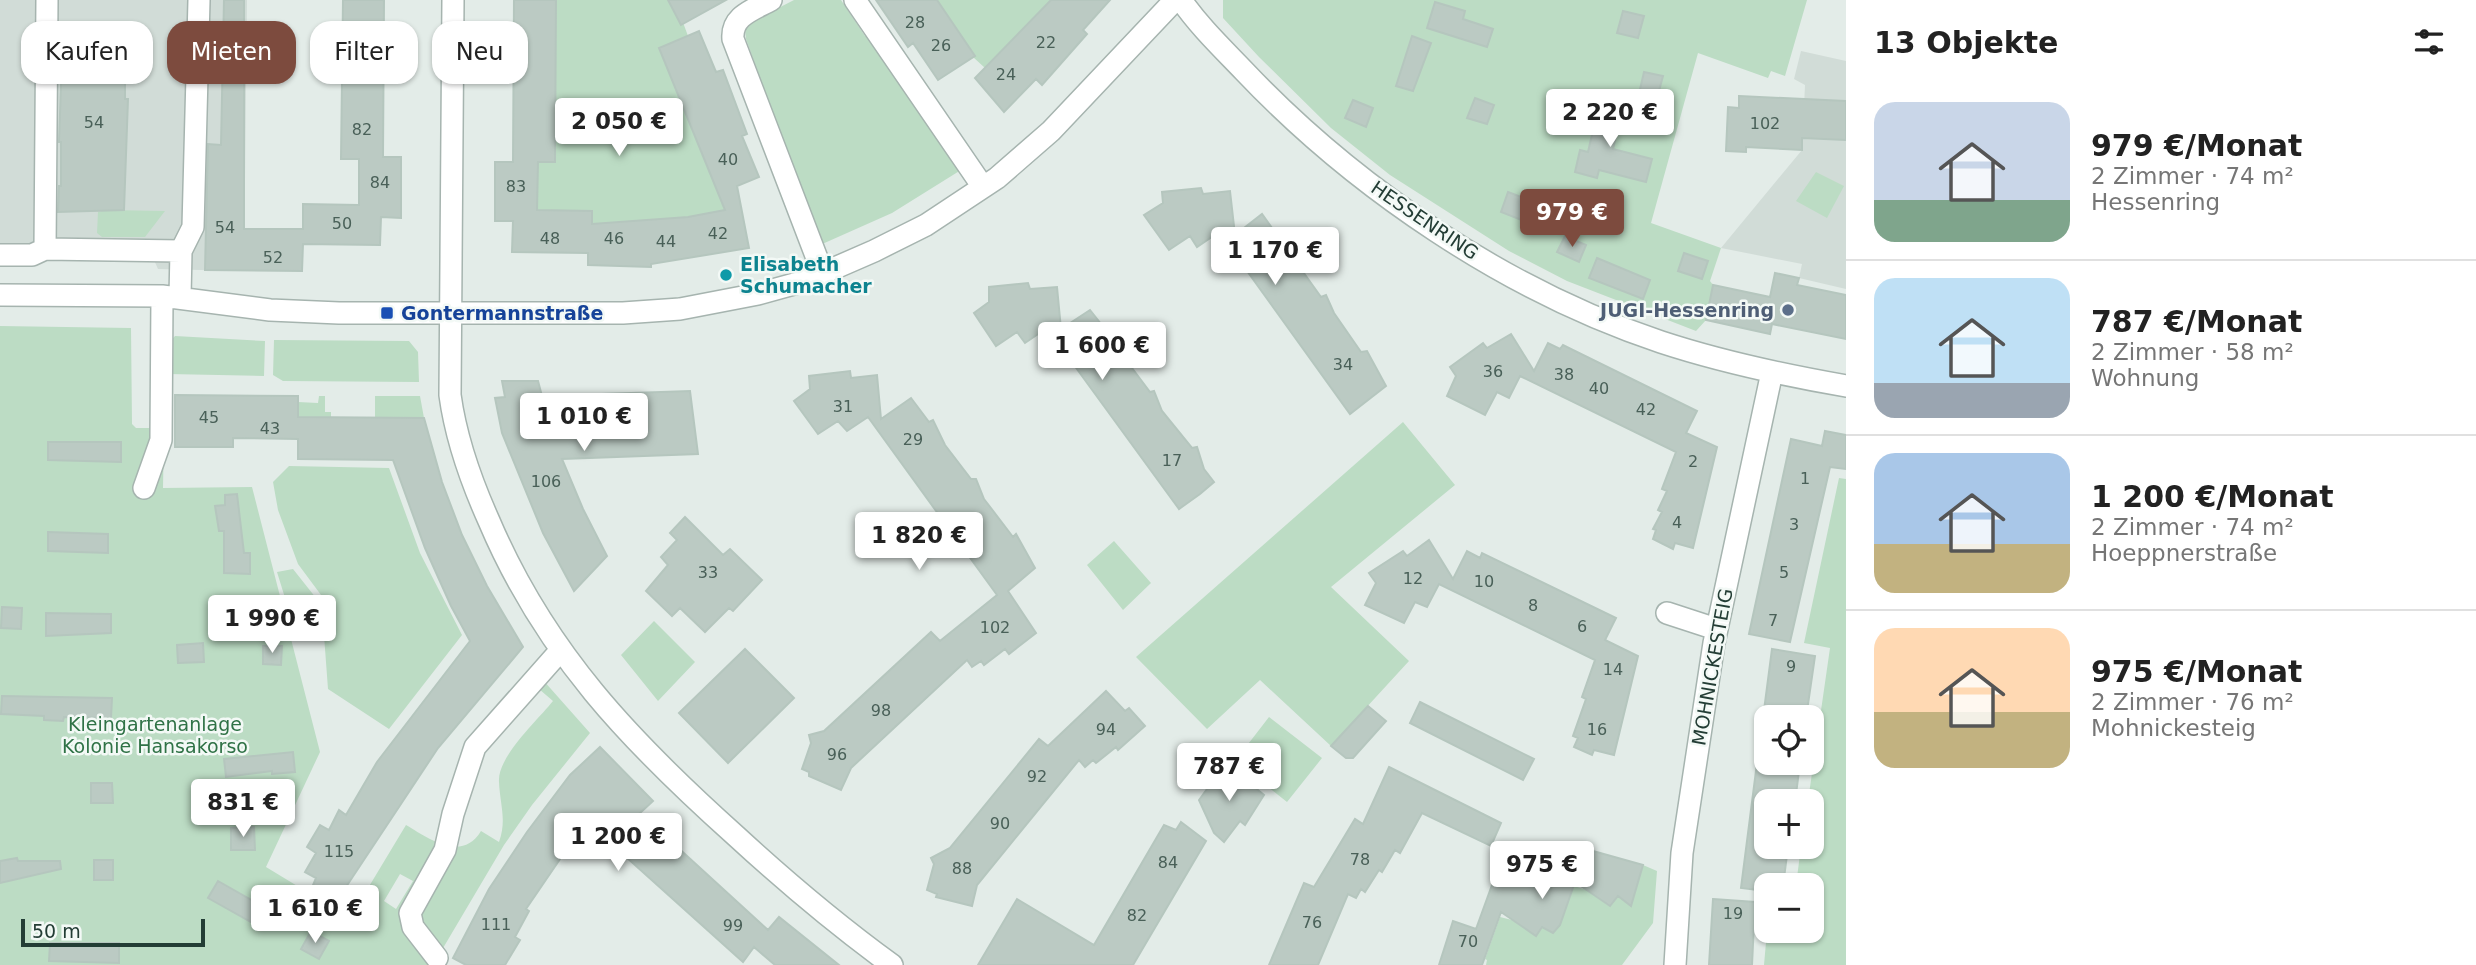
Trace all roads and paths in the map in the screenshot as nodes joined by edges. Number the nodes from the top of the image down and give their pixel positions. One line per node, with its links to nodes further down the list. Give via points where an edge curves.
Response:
1 (47, 0): 9 (street)
2 (199, 0): 10 (street, via 193,228)
3 (453, 0): 15 (street)
4 (771, 0): 12 (street, via 739,18 732,28 733,39)
5 (855, 0): 8 (street)
6 (1174, 0): 8 (street, via 1051,131)
7 (1181, 0): 16 (street, HESSENRING, via 1275,104 1340,162 1492,266 1659,341)
8 (983, 187): 12 (street, via 926,225)
9 (45, 249): 10 (street); 11 (street, via 32,255)
10 (181, 251): 14 (street)
11 (0, 255)
12 (823, 274): 15 (street, via 758,294 680,309)
13 (0, 295): 14 (street)
14 (171, 297): 15 (street, via 270,310); 18 (street, via 161,440)
15 (449, 313): 21 (street, via 450,395 469,472 505,558)
16 (1772, 372): 17 (street, HESSENRING); 20 (street, MOHNICKESTEIG)
17 (1846, 386)
18 (145, 488)
19 (1667, 613): 20 (street)
20 (1716, 629): 24 (street, MOHNICKESTEIG, via 1682,853)
21 (560, 651): 22 (street, via 475,747 445,850 410,913 413,927); 23 (street, via 618,724 664,771 800,894)
22 (437, 958)
23 (888, 964)
24 (1675, 965)

